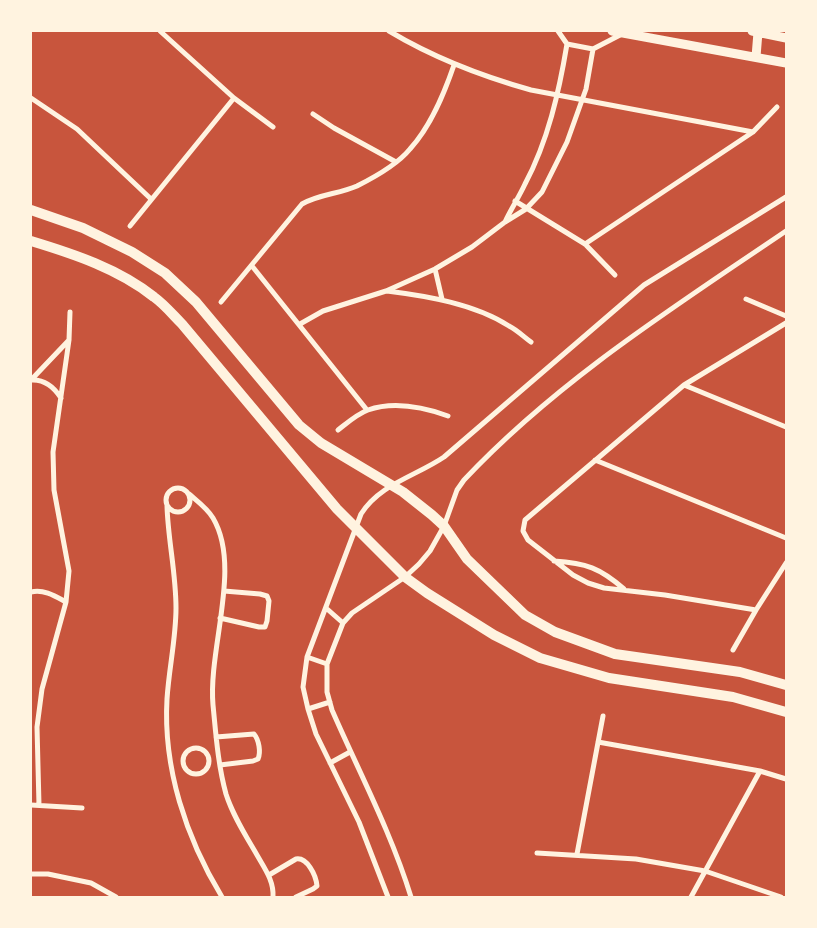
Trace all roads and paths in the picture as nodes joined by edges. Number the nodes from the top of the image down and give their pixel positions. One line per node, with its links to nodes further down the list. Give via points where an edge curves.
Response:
1 (160, 31): 15 (street)
2 (389, 31): 12 (street)
3 (558, 31): 8 (street)
4 (612, 31): 6 (street)
5 (755, 32): 7 (street); 10 (street)
6 (622, 34): 9 (street); 10 (street)
7 (786, 38)
8 (567, 44): 9 (street); 13 (street)
9 (593, 49): 16 (street)
10 (756, 57): 11 (street)
11 (786, 63)
12 (454, 65): 13 (street, via 498,81); 21 (street, via 424,130 410,150)
13 (557, 95): 16 (street); 24 (street, via 546,134 526,184)
14 (31, 98): 23 (street, via 77,129)
15 (234, 98): 19 (street); 23 (street)
16 (583, 100): 20 (street); 25 (street, via 568,142 542,192)
17 (777, 106): 20 (street)
18 (313, 114): 21 (street)
19 (273, 127)
20 (753, 132): 31 (street)
21 (396, 162): 32 (street, via 356,187 312,198 302,204)
22 (786, 197): 53 (street, via 644,285 444,457)
23 (152, 199): 28 (street)
24 (515, 201): 25 (street); 27 (street)
25 (526, 209): 27 (street); 31 (street)
26 (31, 210): 53 (main road, via 83,228 132,252 165,273 196,302 300,425)
27 (505, 222): 33 (street)
28 (130, 226)
29 (786, 231): 57 (street, via 633,335 540,408 464,480)
30 (31, 241): 56 (main road, via 73,254 155,297 337,509)
31 (585, 244): 34 (street)
32 (252, 266): 38 (street); 42 (street)
33 (435, 269): 35 (street); 36 (street)
34 (615, 275)
35 (386, 291): 36 (street); 42 (street, via 323,311)
36 (442, 299): 44 (street, via 508,325)
37 (746, 299): 40 (street)
38 (221, 302)
39 (70, 312): 43 (street)
40 (786, 316)
41 (786, 323): 46 (street)
42 (300, 324): 48 (street)
43 (70, 340): 45 (street); 47 (street)
44 (531, 342)
45 (31, 380): 47 (street, via 46,383 56,390)
46 (684, 385): 50 (street); 52 (street)
47 (61, 399): 65 (street, via 53,452 54,490 69,571)
48 (367, 410): 49 (street, via 424,407); 51 (street)
49 (448, 416)
50 (786, 427)
51 (338, 430)
52 (595, 460): 58 (street); 59 (street, via 525,520 523,530 528,540)
53 (391, 486): 56 (street, via 367,504); 57 (main road)
54 (189, 494): 55 (street, via 190,500 184,511 171,510); 55 (street, via 178,487 172,489 167,493); 64 (street, via 213,517 221,536)
55 (167, 506): 85 (street, via 176,608 167,698)
56 (356, 525): 61 (main road); 66 (street)
57 (444, 526): 61 (street, via 430,550); 73 (main road, via 468,560 497,590 525,615 554,632 615,654 740,672)
58 (786, 538)
59 (554, 561): 62 (street, via 588,583); 62 (street, via 592,567)
60 (786, 563): 67 (street)
61 (405, 577): 69 (street, via 352,613); 76 (main road, via 494,635 540,658 609,678 732,697)
62 (624, 589): 67 (street)
63 (31, 592): 65 (street, via 51,594)
64 (224, 592): 68 (street); 68 (street, via 266,596 269,600 267,621 265,627 259,627)
65 (66, 602): 90 (street, via 42,690 37,727)
66 (326, 608): 69 (street); 71 (street)
67 (756, 610): 70 (street)
68 (220, 618): 78 (street, via 214,657)
69 (343, 623): 72 (street)
70 (733, 650)
71 (307, 657): 72 (street); 75 (street, via 303,687)
72 (327, 664): 74 (street)
73 (786, 685)
74 (330, 702): 75 (street); 80 (street)
75 (308, 709): 84 (street)
76 (786, 712)
77 (603, 716): 79 (street)
78 (216, 737): 81 (street); 86 (street, via 254,734 260,754 253,761)
79 (598, 742): 87 (street); 93 (street)
80 (350, 752): 84 (street); 102 (street, via 401,866)
81 (218, 758): 82 (street); 86 (street)
82 (208, 759): 83 (street, via 206,769 197,773 188,771); 83 (street, via 203,751 194,748 185,754)
83 (183, 763): 85 (street)
84 (330, 763): 101 (street, via 359,822)
85 (170, 765): 98 (street, via 182,812)
86 (220, 765): 96 (street, via 236,818)
87 (760, 771): 88 (street); 94 (street)
88 (786, 779)
89 (31, 805): 90 (street)
90 (39, 806): 91 (street)
91 (82, 808)
92 (538, 853): 93 (street)
93 (577, 854): 94 (street, via 636,859)
94 (705, 871): 103 (street); 104 (street)
95 (31, 874): 97 (street, via 48,874 91,883)
96 (269, 875): 99 (street, via 274,887); 100 (street, via 296,859 305,860 316,886)
97 (116, 897)
98 (222, 897)
99 (273, 897)
100 (296, 897)
101 (388, 897)
102 (411, 897)
103 (691, 897)
104 (781, 897)

